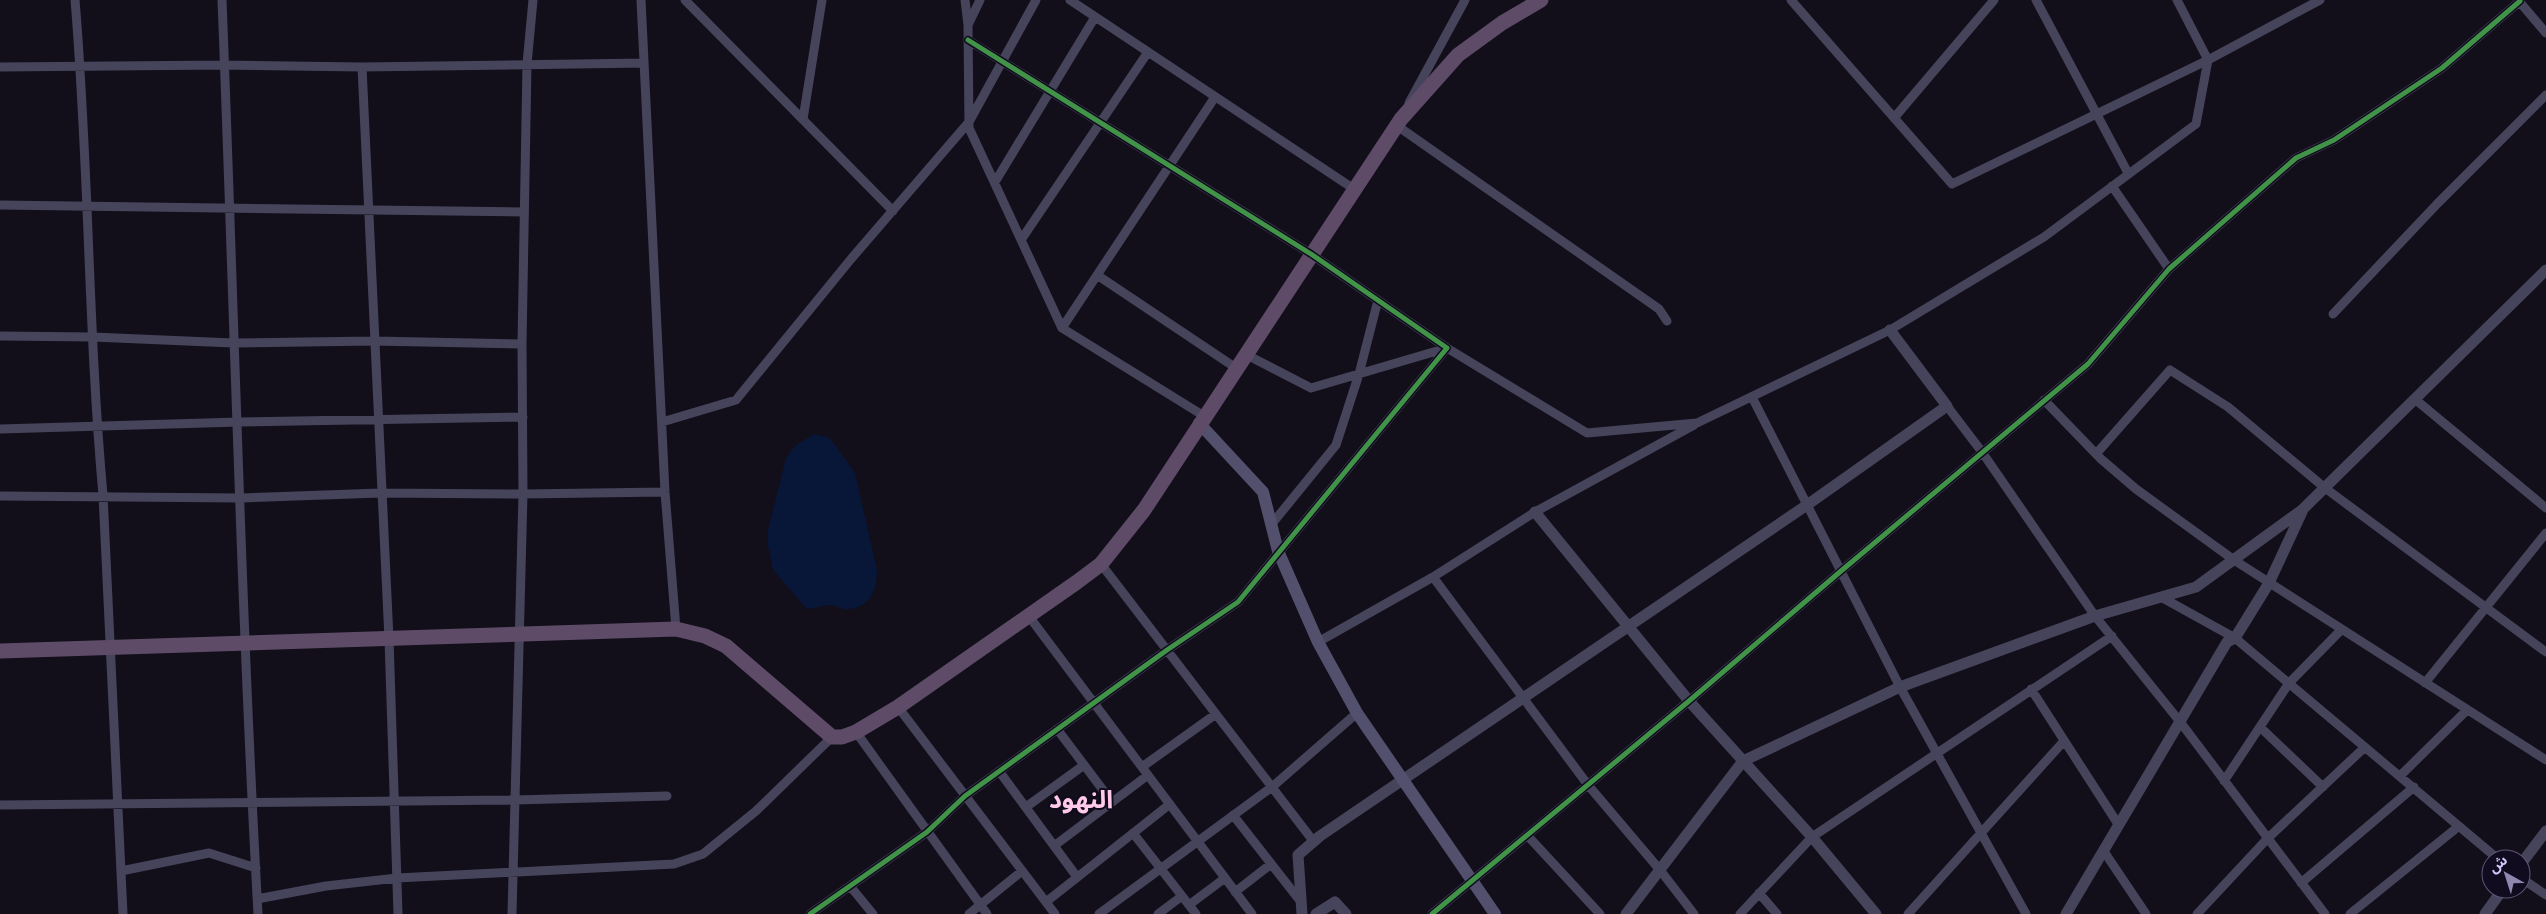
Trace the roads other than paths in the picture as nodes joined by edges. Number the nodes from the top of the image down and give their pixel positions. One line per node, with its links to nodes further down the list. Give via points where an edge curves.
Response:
1 (75, 0): 31 (street)
2 (222, 0): 28 (street)
3 (533, 0): 27 (street)
4 (641, 0): 26 (street)
5 (685, 0): 37 (street)
6 (822, 0): 37 (street)
7 (966, 0): 20 (street)
8 (980, 0): 20 (street)
9 (1036, 0): 25 (street)
10 (1070, 0): 19 (street)
11 (1465, 0): 39 (street)
12 (1541, 0): 39 (highway, via 1458,55)
13 (1791, 0): 36 (street)
14 (1994, 0): 36 (street)
15 (2036, 0): 35 (street)
16 (2177, 0): 24 (street)
17 (2320, 0): 24 (street)
18 (2519, 1): 21 (street); 54 (street, via 2442,68 2348,131 2296,158)
19 (1095, 17): 23 (street); 32 (street)
20 (968, 26): 22 (street)
21 (2546, 33)
22 (968, 40): 25 (street); 38 (street)
23 (1148, 52): 34 (street); 40 (street)
24 (2208, 60): 35 (street); 42 (street, via 2196,124)
25 (1002, 62): 32 (street); 38 (street)
26 (644, 63): 27 (street); 79 (street)
27 (527, 64): 30 (street); 51 (street)
28 (224, 65): 30 (street); 31 (street); 49 (street)
29 (0, 67): 31 (street)
30 (362, 67): 48 (street)
31 (81, 68): 47 (street)
32 (1050, 91): 40 (street); 43 (street)
33 (2546, 95): 58 (street)
34 (1215, 97): 41 (street); 45 (street)
35 (2096, 112): 36 (street, via 1952,184); 42 (street)
36 (1894, 118)
37 (803, 120): 50 (street)
38 (969, 122): 43 (street); 50 (street)
39 (1398, 122): 45 (highway); 59 (street, via 1659,309)
40 (1100, 123): 41 (street); 52 (street)
41 (1169, 166): 53 (street); 56 (street)
42 (2128, 173): 44 (street)
43 (995, 182): 52 (street)
44 (2112, 186): 54 (street); 61 (street, via 2044,237)
45 (1354, 189): 53 (highway)
46 (0, 205): 47 (street)
47 (87, 206): 49 (street); 63 (street)
48 (367, 208): 49 (street); 51 (street); 64 (street)
49 (228, 209): 65 (street)
50 (893, 211): 79 (street, via 736,400)
51 (524, 212): 66 (street)
52 (1021, 240): 60 (street)
53 (1311, 254): 57 (street); 68 (highway)
54 (2169, 269): 72 (street, via 2088,364)
55 (2546, 270): 73 (street)
56 (1097, 275): 60 (street); 69 (street)
57 (1378, 300): 67 (street); 70 (street)
58 (2333, 314)
59 (1667, 321)
60 (1062, 328): 77 (street)
61 (1890, 330): 71 (street); 74 (street)
62 (0, 336): 63 (street)
63 (93, 337): 65 (street); 81 (street)
64 (374, 340): 65 (street); 66 (street); 76 (street)
65 (233, 343): 78 (street)
66 (522, 344): 75 (street)
67 (1447, 348): 70 (street); 80 (street, via 1587,433); 98 (street)
68 (1245, 354): 69 (highway); 70 (street, via 1311,388)
69 (1236, 368): 77 (highway)
70 (1359, 374): 96 (street, via 1336,445)
71 (1752, 397): 80 (street); 92 (street)
72 (2044, 400): 83 (street); 84 (street)
73 (2416, 400): 85 (street); 93 (street)
74 (1947, 406): 83 (street); 92 (street)
75 (522, 417): 76 (street); 88 (street)
76 (377, 419): 78 (street); 87 (street)
77 (1201, 420): 96 (main road, via 1263,492); 100 (highway, via 1144,510)
78 (239, 422): 81 (street); 91 (street)
79 (662, 422): 86 (street)
80 (1697, 423): 95 (street)
81 (97, 427): 82 (street); 89 (street)
82 (0, 430)
83 (1982, 452): 101 (street); 107 (street)
84 (2096, 454): 85 (street, via 2170,370 2228,407); 99 (street, via 2136,489)
85 (2325, 488): 94 (street); 105 (street)
86 (665, 492): 88 (street); 109 (street)
87 (380, 494): 88 (street); 91 (street); 113 (street)
88 (523, 494): 111 (street)
89 (103, 495): 90 (street); 91 (street); 117 (street)
90 (0, 496)
91 (241, 498): 115 (street)
92 (1807, 505): 101 (street); 108 (street)
93 (2546, 508)
94 (2302, 510): 99 (street); 103 (street)
95 (1535, 512): 102 (street); 108 (street)
96 (1271, 525): 98 (main road)
97 (2546, 533): 105 (street)
98 (1278, 551): 116 (main road); 118 (street, via 1238,602)
99 (2234, 560): 103 (street); 104 (street, via 2196,588)
100 (1102, 564): 106 (highway); 118 (street)
101 (1841, 571): 123 (street); 126 (street)
102 (1433, 577): 116 (street); 125 (street)
103 (2269, 583): 110 (street); 114 (street)
104 (2162, 597): 107 (street); 114 (street)
105 (2486, 607): 120 (street); 122 (street)
106 (1028, 616): 127 (street); 128 (highway)
107 (2095, 616): 112 (street); 123 (street)
108 (1628, 627): 125 (street); 126 (street)
109 (676, 629): 111 (highway); 136 (highway, via 705,636 726,646)
110 (2341, 630): 121 (street); 122 (street)
111 (518, 635): 113 (highway); 154 (street)
112 (2112, 636): 124 (street); 132 (street)
113 (388, 638): 115 (highway); 155 (street)
114 (2235, 638): 121 (street); 132 (street, via 2227,642)
115 (245, 642): 117 (highway); 157 (street)
116 (1318, 642): 130 (main road)
117 (110, 646): 119 (highway); 160 (street)
118 (1166, 650): 127 (street); 131 (street)
119 (0, 651)
120 (2546, 652)
121 (2289, 683): 133 (street); 138 (street)
122 (2425, 683): 129 (street)
123 (1900, 686): 139 (street); 141 (street)
124 (2031, 689): 137 (street); 139 (street)
125 (1523, 699): 146 (street); 148 (street)
126 (1689, 701): 141 (street); 148 (street)
127 (1094, 703): 134 (street); 144 (street)
128 (898, 707): 135 (highway); 153 (street)
129 (2467, 710): 140 (street); 145 (street)
130 (1357, 713): 146 (main road); 149 (street)
131 (1216, 714): 144 (street); 149 (street)
132 (2181, 723): 147 (street); 163 (street)
133 (2260, 727): 147 (street); 150 (street)
134 (1057, 730): 142 (street); 143 (street)
135 (856, 732): 136 (highway); 166 (street)
136 (832, 737): 184 (street, via 756,811 703,854 674,864)
137 (2064, 741): 163 (street); 168 (street)
138 (2366, 747): 145 (street); 150 (street)
139 (1937, 752): 168 (street); 170 (street)
140 (2546, 760)
141 (1743, 761): 170 (street); 181 (street)
142 (1084, 765): 156 (street); 161 (street)
143 (999, 771): 153 (street); 161 (street)
144 (1145, 771): 156 (street); 158 (street)
145 (2400, 776): 151 (street)
146 (1405, 781): 173 (street); 188 (main road)
147 (2224, 781): 171 (street)
148 (1588, 785): 169 (street); 181 (street)
149 (1272, 787): 162 (street); 173 (street)
150 (2323, 787): 171 (street)
151 (2414, 787): 164 (street); 189 (street)
152 (667, 796): 154 (street)
153 (965, 796): 166 (street); 183 (street)
154 (514, 800): 155 (street); 184 (street)
155 (393, 801): 157 (street); 186 (street)
156 (1112, 802): 174 (street)
157 (252, 803): 160 (street); 179 (street)
158 (1170, 804): 167 (street); 172 (street)
159 (0, 805): 160 (street)
160 (118, 806): 182 (street)
161 (1026, 807): 174 (street)
162 (1233, 815): 172 (street); 178 (street)
163 (2118, 824): 176 (street)
164 (2460, 826): 175 (street); 232 (street)
165 (2546, 831): 177 (street)
166 (927, 832): 191 (street); 200 (street)
167 (1133, 833): 180 (street); 185 (street)
168 (1982, 833): 226 (street); 227 (street)
169 (1527, 835): 188 (street); 220 (street)
170 (1812, 837): 193 (street); 225 (street)
171 (2268, 839): 189 (street); 230 (street)
172 (1197, 841): 180 (street); 187 (street)
173 (1314, 842): 199 (street, via 1298,855)
174 (1054, 846): 185 (street)
175 (2486, 849)
176 (2104, 850): 228 (street); 229 (street)
177 (2531, 851)
178 (1271, 864): 192 (street); 199 (street)
179 (256, 868): 182 (street, via 209,853); 196 (street)
180 (1160, 868): 195 (street); 202 (street)
181 (1660, 870): 221 (street); 222 (street)
182 (121, 871): 203 (street)
183 (1022, 871): 198 (street); 200 (street)
184 (513, 872): 186 (street); 206 (street)
185 (1077, 877): 198 (street)
186 (397, 878): 196 (street, via 326,886); 205 (street)
187 (1225, 878): 192 (street); 201 (street)
188 (1472, 880): 218 (street); 219 (main road)
189 (2301, 883): 231 (street)
190 (2531, 885): 194 (street)
191 (850, 886): 207 (street); 208 (street)
192 (1235, 892): 214 (street)
193 (1759, 893): 223 (street); 224 (street)
194 (2546, 895)
195 (1182, 896): 201 (street); 212 (street)
196 (257, 899): 204 (street)
197 (2496, 899): 233 (street)
198 (1046, 902): 211 (street)
199 (1301, 902): 215 (street)
200 (981, 905): 209 (street); 210 (street)
201 (1190, 905): 213 (street)
202 (1102, 913)
203 (123, 914)
204 (258, 914)
205 (398, 914)
206 (512, 914)
207 (810, 914)
208 (873, 914)
209 (969, 914)
210 (988, 914)
211 (1056, 914)
212 (1158, 914)
213 (1196, 914)
214 (1252, 914)
215 (1302, 914)
216 (1316, 914): 217 (street, via 1335,902)
217 (1346, 914)
218 (1432, 914)
219 (1495, 914)
220 (1600, 914)
221 (1626, 914)
222 (1694, 914)
223 (1740, 914)
224 (1776, 914)
225 (1876, 914)
226 (1908, 914)
227 (2026, 914)
228 (2066, 914)
229 (2146, 914)
230 (2197, 914)
231 (2324, 914)
232 (2350, 914)
233 (2485, 914)

